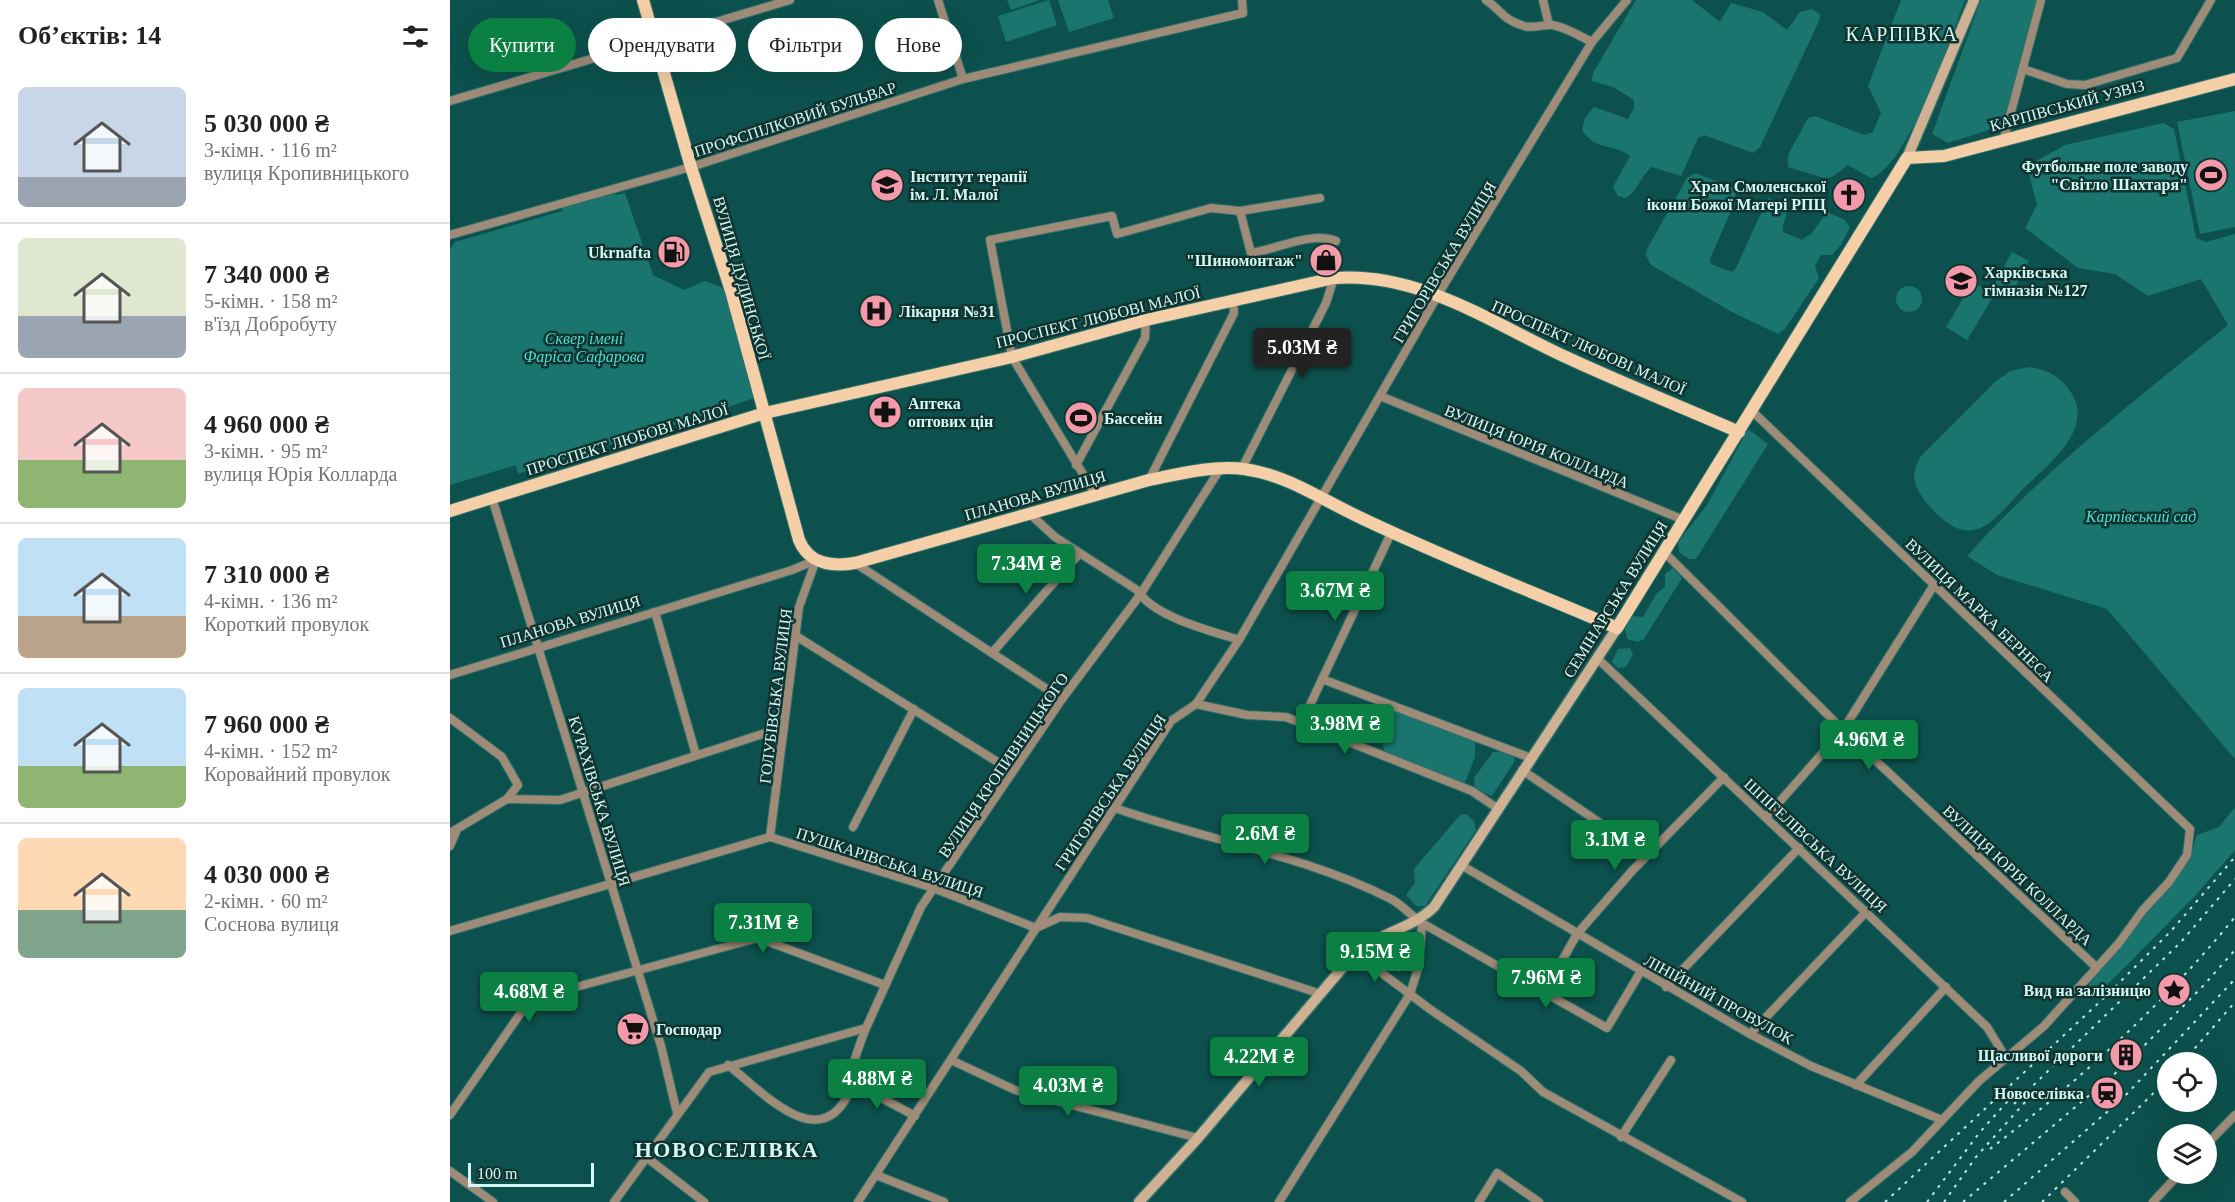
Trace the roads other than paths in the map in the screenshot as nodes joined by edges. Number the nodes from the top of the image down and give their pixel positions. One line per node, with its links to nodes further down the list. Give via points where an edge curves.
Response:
1 (643, 0): 11 (main road, ВУЛИЦЯ ДУДИНСЬКОЇ)
2 (790, 0): 12 (street)
3 (938, 0): 18 (street)
4 (1242, 0): 18 (street, ПРОФСПІЛКОВИЙ БУЛЬВАР, via 1243,13)
5 (1486, 0): 13 (street, via 1498,14 1525,27)
6 (1543, 0): 13 (street)
7 (1627, 0): 14 (street, ГРИГОРІВСЬКА ВУЛИЦЯ)
8 (1974, 0): 22 (street, СЕМІНАРСЬКА ВУЛИЦЯ)
9 (2041, 0): 16 (street)
10 (2211, 0): 16 (street, via 2177,58 2085,85 2067,84)
11 (648, 18)
12 (729, 18)
13 (1549, 25): 14 (street)
14 (1592, 42): 29 (street, ГРИГОРІВСЬКА ВУЛИЦЯ)
15 (588, 60): 20 (street)
16 (2023, 69): 21 (street)
17 (663, 72): 23 (main road, ВУЛИЦЯ ДУДИНСЬКОЇ)
18 (963, 79): 23 (street, ПРОФСПІЛКОВИЙ БУЛЬВАР)
19 (2235, 79): 21 (main road, КАРПІВСЬКИЙ УЗВІЗ)
20 (450, 101)
21 (2004, 138): 22 (main road, КАРПІВСЬКИЙ УЗВІЗ, via 1944,156)
22 (1907, 158): 34 (main road, СЕМІНАРСЬКА ВУЛИЦЯ)
23 (691, 167): 26 (street, ПРОФСПІЛКОВИЙ БУЛЬВАР); 35 (main road, ВУЛИЦЯ ДУДИНСЬКОЇ)
24 (1320, 198): 25 (street)
25 (1240, 211): 27 (street, via 1251,253 1313,238); 32 (street, via 1211,208 1117,234 1112,216 990,240)
26 (450, 235)
27 (1336, 241)
28 (1334, 278): 29 (main road, ПРОСПЕКТ ЛЮБОВІ МАЛОЇ, via 1378,277); 30 (main road, ПРОСПЕКТ ЛЮБОВІ МАЛОЇ); 38 (street, via 1326,303)
29 (1438, 295): 33 (street, ГРИГОРІВСЬКА ВУЛИЦЯ); 36 (main road, ПРОСПЕКТ ЛЮБОВІ МАЛОЇ, via 1568,358)
30 (1233, 300): 31 (main road, ПРОСПЕКТ ЛЮБОВІ МАЛОЇ); 40 (street, via 1234,313)
31 (1146, 320): 32 (main road, ПРОСПЕКТ ЛЮБОВІ МАЛОЇ); 37 (street, via 1145,338)
32 (1012, 357): 35 (main road, ПРОСПЕКТ ЛЮБОВІ МАЛОЇ); 37 (street)
33 (1380, 396): 43 (street, ГРИГОРІВСЬКА ВУЛИЦЯ); 46 (street, ВУЛИЦЯ ЮРІЯ КОЛЛАРДА)
34 (1752, 411): 36 (main road, СЕМІНАРСЬКА ВУЛИЦЯ); 52 (street, ВУЛИЦЯ МАРКА БЕРНЕСА)
35 (765, 413): 42 (main road, ПРОСПЕКТ ЛЮБОВІ МАЛОЇ); 50 (main road, ВУЛИЦЯ ДУДИНСЬКОЇ, via 799,540 804,551)
36 (1739, 432): 46 (main road, СЕМІНАРСЬКА ВУЛИЦЯ)
37 (1076, 465): 41 (street)
38 (1242, 468): 39 (main road, ПЛАНОВА ВУЛИЦЯ); 43 (main road, ПЛАНОВА ВУЛИЦЯ, via 1298,483)
39 (1220, 469): 40 (main road, ПЛАНОВА ВУЛИЦЯ); 53 (street, ВУЛИЦЯ КРОПИВНИЦЬКОГО)
40 (1149, 480): 41 (main road, ПЛАНОВА ВУЛИЦЯ)
41 (1095, 495): 45 (main road, ПЛАНОВА ВУЛИЦЯ)
42 (492, 498): 44 (main road, ПРОСПЕКТ ЛЮБОВІ МАЛОЇ); 58 (street, КУРАХІВСЬКА ВУЛИЦЯ)
43 (1322, 498): 47 (main road, ПЛАНОВА ВУЛИЦЯ); 57 (street, ГРИГОРІВСЬКА ВУЛИЦЯ)
44 (450, 511)
45 (1030, 514): 49 (street); 51 (main road, ПЛАНОВА ВУЛИЦЯ)
46 (1684, 520): 48 (main road, СЕМІНАРСЬКА ВУЛИЦЯ)
47 (1392, 531): 55 (main road, ПЛАНОВА ВУЛИЦЯ); 62 (street)
48 (1664, 552): 55 (main road, СЕМІНАРСЬКА ВУЛИЦЯ); 69 (street, ВУЛИЦЯ ЮРІЯ КОЛЛАРДА)
49 (1079, 554): 53 (street); 59 (street)
50 (816, 560): 51 (main road, ПЛАНОВА ВУЛИЦЯ, via 830,565); 54 (street, ПЛАНОВА ВУЛИЦЯ); 56 (street, ГОЛУБІВСЬКА ВУЛИЦЯ, via 799,607)
51 (855, 563): 59 (street)
52 (1934, 585): 69 (street); 95 (street, ВУЛИЦЯ МАРКА БЕРНЕСА, via 2190,829 2187,855 2169,882)
53 (1140, 595): 57 (street, via 1144,602 1184,621); 63 (street, ВУЛИЦЯ КРОПИВНИЦЬКОГО)
54 (655, 612): 58 (street, ПЛАНОВА ВУЛИЦЯ); 70 (street)
55 (1617, 628): 60 (street, СЕМІНАРСЬКА ВУЛИЦЯ)
56 (796, 636): 65 (street); 68 (street, ГОЛУБІВСЬКА ВУЛИЦЯ)
57 (1239, 640): 64 (street, ГРИГОРІВСЬКА ВУЛИЦЯ)
58 (538, 648): 61 (street, ПЛАНОВА ВУЛИЦЯ); 75 (street, КУРАХІВСЬКА ВУЛИЦЯ)
59 (992, 653): 63 (street)
60 (1598, 659): 71 (street, СЕМІНАРСЬКА ВУЛИЦЯ); 74 (street, ШПІГЕЛІВСЬКА ВУЛИЦЯ)
61 (450, 675)
62 (1322, 679): 67 (street); 71 (street)
63 (1062, 699): 73 (street, ВУЛИЦЯ КРОПИВНИЦЬКОГО)
64 (1196, 704): 67 (street, via 1247,715 1286,717); 77 (street, ГРИГОРІВСЬКА ВУЛИЦЯ, via 1171,721)
65 (914, 710): 73 (street); 80 (street)
66 (450, 718): 76 (street, via 502,757 518,784)
67 (1301, 724): 78 (street, via 1472,791)
68 (784, 727): 70 (street); 82 (street, ГОЛУБІВСЬКА ВУЛИЦЯ)
69 (1843, 730): 79 (street); 95 (street, ВУЛИЦЯ ЮРІЯ КОЛЛАРДА)
70 (696, 755): 75 (street)
71 (1531, 758): 72 (street, СЕМІНАРСЬКА ВУЛИЦЯ)
72 (1522, 770): 78 (street, СЕМІНАРСЬКА ВУЛИЦЯ); 85 (street)
73 (1012, 771): 88 (street, ВУЛИЦЯ КРОПИВНИЦЬКОГО)
74 (1724, 777): 79 (street, ШПІГЕЛІВСЬКА ВУЛИЦЯ); 85 (street)
75 (582, 792): 76 (street, via 560,800); 87 (street, КУРАХІВСЬКА ВУЛИЦЯ)
76 (507, 799): 81 (street)
77 (1115, 808): 90 (street, via 1163,825 1306,863 1392,899); 91 (street, ГРИГОРІВСЬКА ВУЛИЦЯ)
78 (1497, 808): 86 (street, СЕМІНАРСЬКА ВУЛИЦЯ)
79 (1766, 817): 84 (street, ШПІГЕЛІВСЬКА ВУЛИЦЯ)
80 (853, 827)
81 (453, 832): 83 (street)
82 (771, 837): 87 (street, ПУШКАРІВСЬКА ВУЛИЦЯ); 88 (street, ПУШКАРІВСЬКА ВУЛИЦЯ)
83 (450, 846)
84 (1799, 848): 89 (street, ШПІГЕЛІВСЬКА ВУЛИЦЯ); 99 (street)
85 (1647, 855): 93 (street)
86 (1461, 865): 90 (street, СЕМІНАРСЬКА ВУЛИЦЯ, via 1434,907); 93 (street, ЛІНІЙНИЙ ПРОВУЛОК)
87 (612, 886): 92 (street, ПУШКАРІВСЬКА ВУЛИЦЯ); 96 (street, КУРАХІВСЬКА ВУЛИЦЯ)
88 (933, 888): 91 (street, ПУШКАРІВСЬКА ВУЛИЦЯ); 98 (street, ВУЛИЦЯ КРОПИВНИЦЬКОГО)
89 (1867, 911): 100 (street, ШПІГЕЛІВСЬКА ВУЛИЦЯ); 105 (street)
90 (1420, 921): 94 (street, via 1369,942); 102 (street); 103 (street, via 1419,965)
91 (1036, 928): 101 (street, via 1060,917 1087,918); 107 (street, ГРИГОРІВСЬКА ВУЛИЦЯ)
92 (450, 931)
93 (1577, 934): 97 (street, ЛІНІЙНИЙ ПРОВУЛОК); 102 (street)
94 (1355, 953): 101 (street); 103 (street)
95 (2096, 967): 106 (street, via 2044,1026)
96 (638, 971): 98 (street, via 758,939); 112 (street, КУРАХІВСЬКА ВУЛИЦЯ, via 672,1082); 113 (street, via 549,994 531,1003)
97 (1641, 971): 99 (street, ЛІНІЙНИЙ ПРОВУЛОК); 102 (street, via 1607,1028)
98 (885, 985): 104 (street, ВУЛИЦЯ КРОПИВНИЦЬКОГО)
99 (1666, 987): 105 (street, ЛІНІЙНИЙ ПРОВУЛОК)
100 (1946, 987): 106 (street, ШПІГЕЛІВСЬКА ВУЛИЦЯ, via 1987,1027); 111 (street)
101 (1318, 993): 119 (street)
102 (1544, 993)
103 (1410, 994): 118 (street, via 1521,1071 1543,1092); 131 (street)
104 (866, 1028): 109 (street); 110 (street, ВУЛИЦЯ КРОПИВНИЦЬКОГО, via 854,1060)
105 (1750, 1034): 111 (street, ЛІНІЙНИЙ ПРОВУЛОК)
106 (2006, 1058): 116 (street)
107 (951, 1060): 115 (street, ГРИГОРІВСЬКА ВУЛИЦЯ); 119 (street, via 1015,1090)
108 (1671, 1060): 118 (street)
109 (728, 1065): 110 (street, ВУЛИЦЯ КРОПИВНИЦЬКОГО, via 795,1116 809,1121 823,1121 833,1115 848,1095); 112 (street, via 709,1072)
110 (852, 1082): 115 (street)
111 (1856, 1084): 116 (street, ЛІНІЙНИЙ ПРОВУЛОК)
112 (677, 1113): 120 (street)
113 (450, 1115)
114 (2235, 1115): 117 (street)
115 (915, 1116): 122 (street, ГРИГОРІВСЬКА ВУЛИЦЯ)
116 (1942, 1120): 135 (street, via 1912,1152)
117 (2217, 1133)
118 (1621, 1137): 134 (street)
119 (1198, 1138): 130 (street)
120 (646, 1157): 126 (street); 127 (street)
121 (450, 1171): 125 (street)
122 (876, 1175): 128 (street, ГРИГОРІВСЬКА ВУЛИЦЯ); 129 (street)
123 (2170, 1184): 137 (street)
124 (2065, 1192): 136 (street)
125 (493, 1202)
126 (614, 1202)
127 (704, 1202)
128 (858, 1202)
129 (944, 1202)
130 (1139, 1202)
131 (1279, 1202)
132 (1479, 1202): 133 (street, via 1497,1173)
133 (1539, 1202)
134 (1742, 1202)
135 (1850, 1202)
136 (2075, 1202)
137 (2153, 1202)

